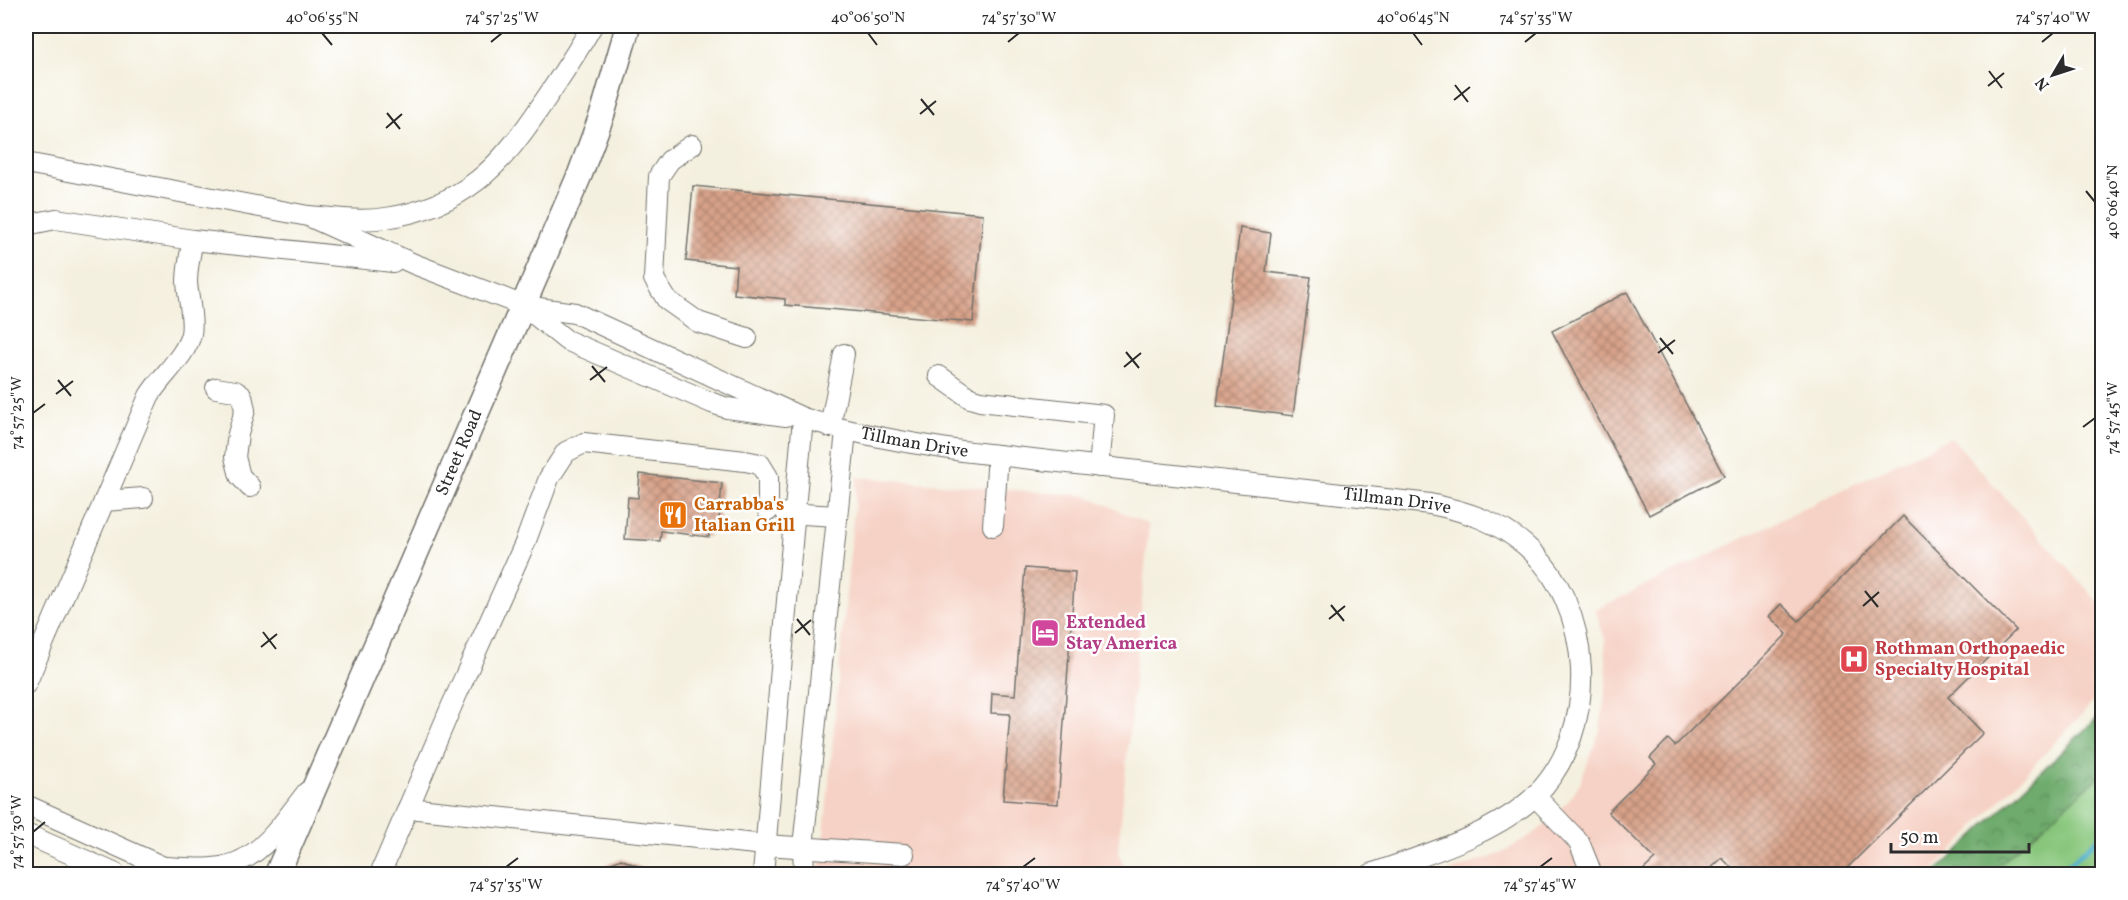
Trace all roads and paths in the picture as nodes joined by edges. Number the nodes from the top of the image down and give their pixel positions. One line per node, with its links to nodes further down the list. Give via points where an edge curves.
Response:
1 (592, 26): 5 (street, via 508,152 469,186 431,207 383,219)
2 (628, 26): 9 (main road, Street Road, via 580,174)
3 (692, 145): 10 (street, via 670,160 659,176 654,279 667,300 698,322)
4 (26, 163): 5 (street)
5 (308, 216): 8 (street)
6 (26, 225): 7 (street, via 56,219)
7 (193, 240): 8 (street); 20 (street, via 187,283 191,333 186,348 149,396)
8 (414, 264): 9 (street)
9 (524, 306): 14 (street, Tillman Drive, via 575,313); 14 (street, Tillman Drive, via 566,340 712,403); 25 (main road, Street Road)
10 (747, 338)
11 (844, 354): 15 (street)
12 (939, 376): 17 (street, via 980,402 1104,415)
13 (216, 388): 18 (street, via 242,396 245,410 235,457 240,476)
14 (803, 418): 15 (street, Tillman Drive); 21 (street)
15 (838, 429): 16 (street, Tillman Drive); 22 (street)
16 (998, 455): 17 (street, Tillman Drive); 23 (street)
17 (1099, 467): 26 (street, Tillman Drive, via 1430,504 1490,521 1515,537 1545,568 1565,600 1573,618 1581,662 1579,706 1572,732 1559,763)
18 (250, 487)
19 (143, 498): 20 (street)
20 (104, 501): 24 (street)
21 (783, 513): 22 (street); 28 (street, via 760,464 584,443 566,452 549,478 525,543); 30 (street)
22 (837, 516): 31 (street)
23 (993, 526)
24 (26, 684)
25 (320, 775): 33 (street, via 273,835 239,862); 35 (main road, Street Road)
26 (1535, 796): 39 (street, Tillman Drive, via 1493,827); 40 (street, via 1579,842)
27 (26, 805): 33 (street)
28 (408, 808): 30 (street); 36 (street)
29 (26, 834): 34 (street)
30 (765, 844): 31 (street); 37 (street)
31 (803, 847): 32 (street); 38 (street)
32 (904, 854)
33 (173, 871)
34 (116, 874)
35 (277, 874)
36 (380, 874)
37 (763, 874)
38 (804, 874)
39 (1371, 874)
40 (1592, 874)

